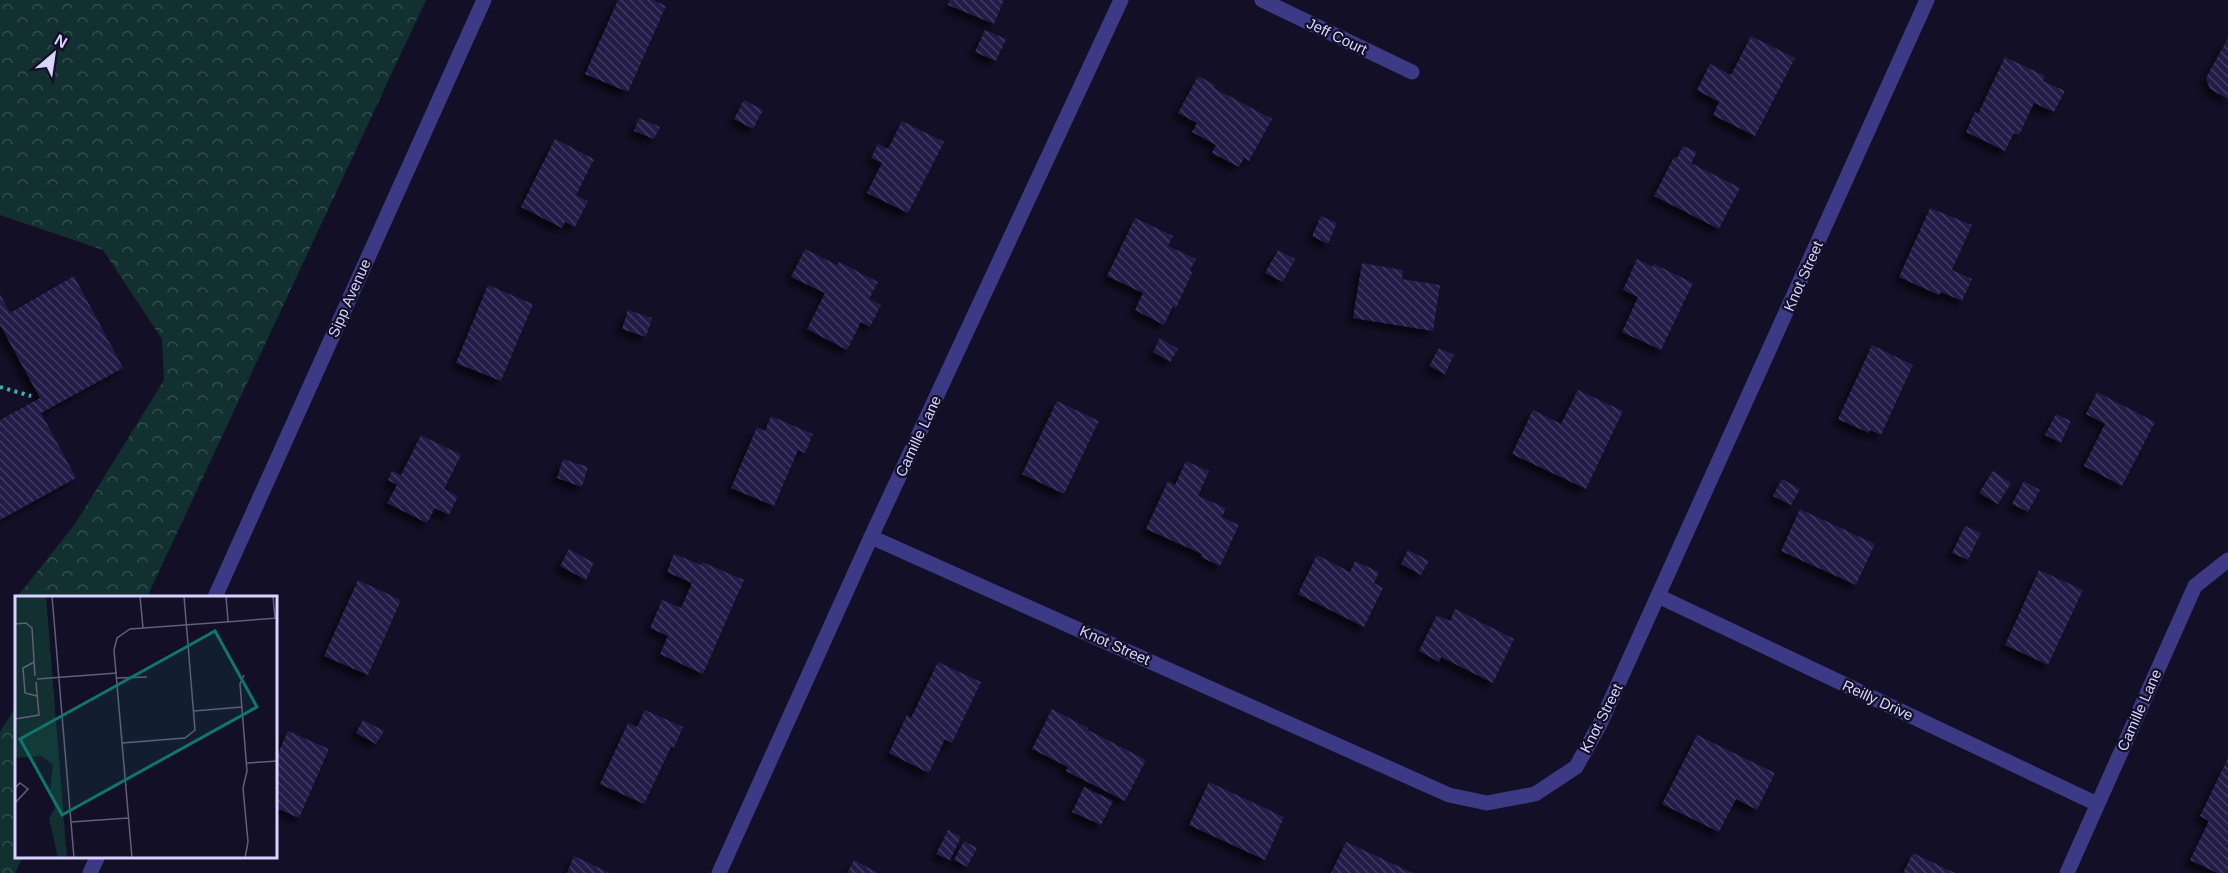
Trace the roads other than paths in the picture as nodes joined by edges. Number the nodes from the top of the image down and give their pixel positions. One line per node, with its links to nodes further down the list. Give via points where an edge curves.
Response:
1 (484, 0): 8 (street, Sipp Avenue)
2 (1121, 0): 6 (street, Camille Lane)
3 (1262, 0): 5 (street, Jeff Court)
4 (1927, 0): 9 (street, Knot Street)
5 (1412, 72)
6 (871, 537): 9 (street, Knot Street, via 1449,795 1487,803 1535,794 1576,767 1600,724); 13 (street, Camille Lane)
7 (2228, 560): 10 (street, Camille Lane, via 2195,586)
8 (215, 596)
9 (1658, 596): 10 (street, Reilly Drive)
10 (2097, 804): 14 (street, Camille Lane)
11 (97, 858): 12 (street)
12 (90, 873)
13 (719, 873)
14 (2067, 873)

